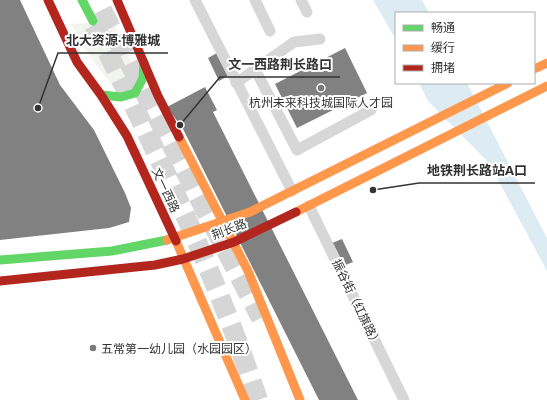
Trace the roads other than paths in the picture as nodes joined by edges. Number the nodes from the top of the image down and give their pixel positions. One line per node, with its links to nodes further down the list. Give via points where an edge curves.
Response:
1 (48, 0): 18 (main road, 文一西路, via 77,62)
2 (82, 0): 8 (main road)
3 (117, 0): 11 (main road)
4 (195, 0): 15 (street)
5 (255, 0): 9 (street)
6 (301, 0): 7 (street)
7 (307, 12)
8 (93, 21)
9 (270, 31)
10 (320, 39): 13 (street, via 294,42)
11 (144, 63): 18 (main road, via 142,78 135,93 120,97); 22 (main road, via 158,96)
12 (547, 63): 14 (main road)
13 (255, 69): 15 (street); 19 (street, via 297,150)
14 (535, 69)
15 (236, 82): 20 (street)
16 (506, 84): 20 (main road, 荆长路)
17 (547, 86): 21 (main road, 荆长路)
18 (101, 95): 23 (main road, 文一西路, via 127,136)
19 (371, 110)
20 (292, 191): 22 (main road, 荆长路)
21 (310, 206): 24 (main road, 荆长路); 30 (street, 振谷街（红旗路）)
22 (223, 222): 23 (main road, 荆长路); 24 (main road)
23 (174, 238): 25 (main road, 文一西路); 26 (main road, 荆长路, via 122,249)
24 (234, 242): 25 (main road, 荆长路); 29 (main road, via 278,340)
25 (183, 258): 27 (main road, 荆长路, via 128,269 41,275); 28 (main road, 文一西路)
26 (0, 260)
27 (0, 281)
28 (245, 400)
29 (300, 400)
30 (404, 400)

